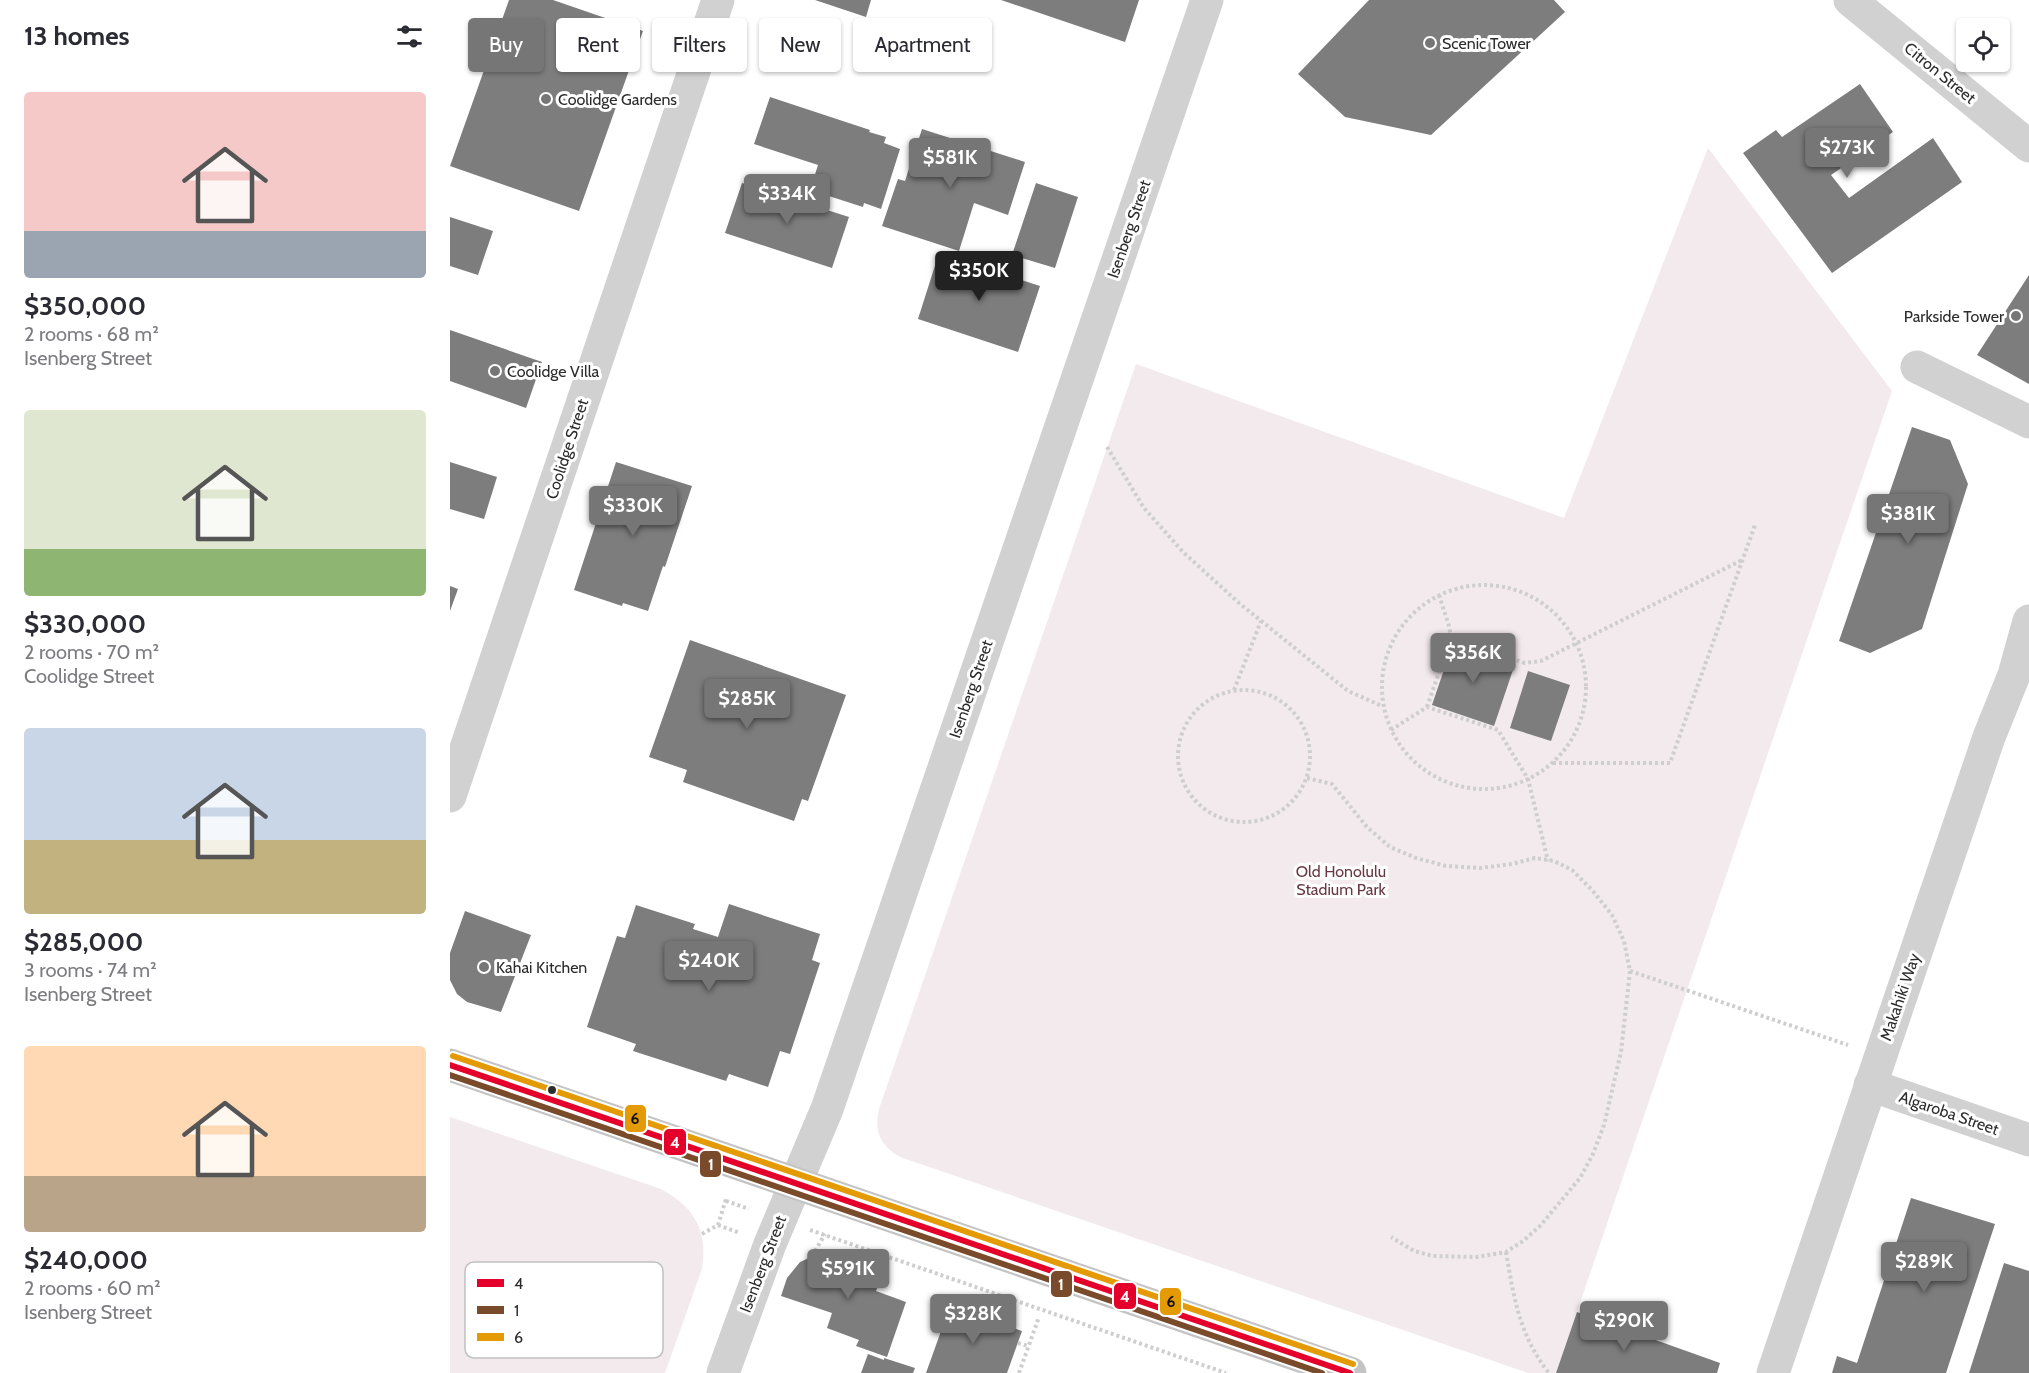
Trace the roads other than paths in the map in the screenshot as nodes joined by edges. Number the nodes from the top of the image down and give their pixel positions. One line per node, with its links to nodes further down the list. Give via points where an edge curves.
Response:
1 (717, 0): 9 (street, Coolidge Street)
2 (1207, 0): 13 (street, Isenberg Street, via 908,878 827,1109)
3 (1850, 0): 4 (street, Citron Street)
4 (2029, 146)
5 (1917, 367): 6 (street)
6 (2029, 422)
7 (2029, 621): 8 (street, Makahiki Way)
8 (2021, 678): 11 (street, Makahiki Way, via 1989,737)
9 (450, 796)
10 (450, 1065): 13 (main road)
11 (1870, 1085): 12 (street, Algaroba Street); 16 (street, Makahiki Way)
12 (2029, 1140)
13 (795, 1184): 14 (main road); 15 (street, Isenberg Street)
14 (1345, 1372)
15 (723, 1373)
16 (1773, 1373)

